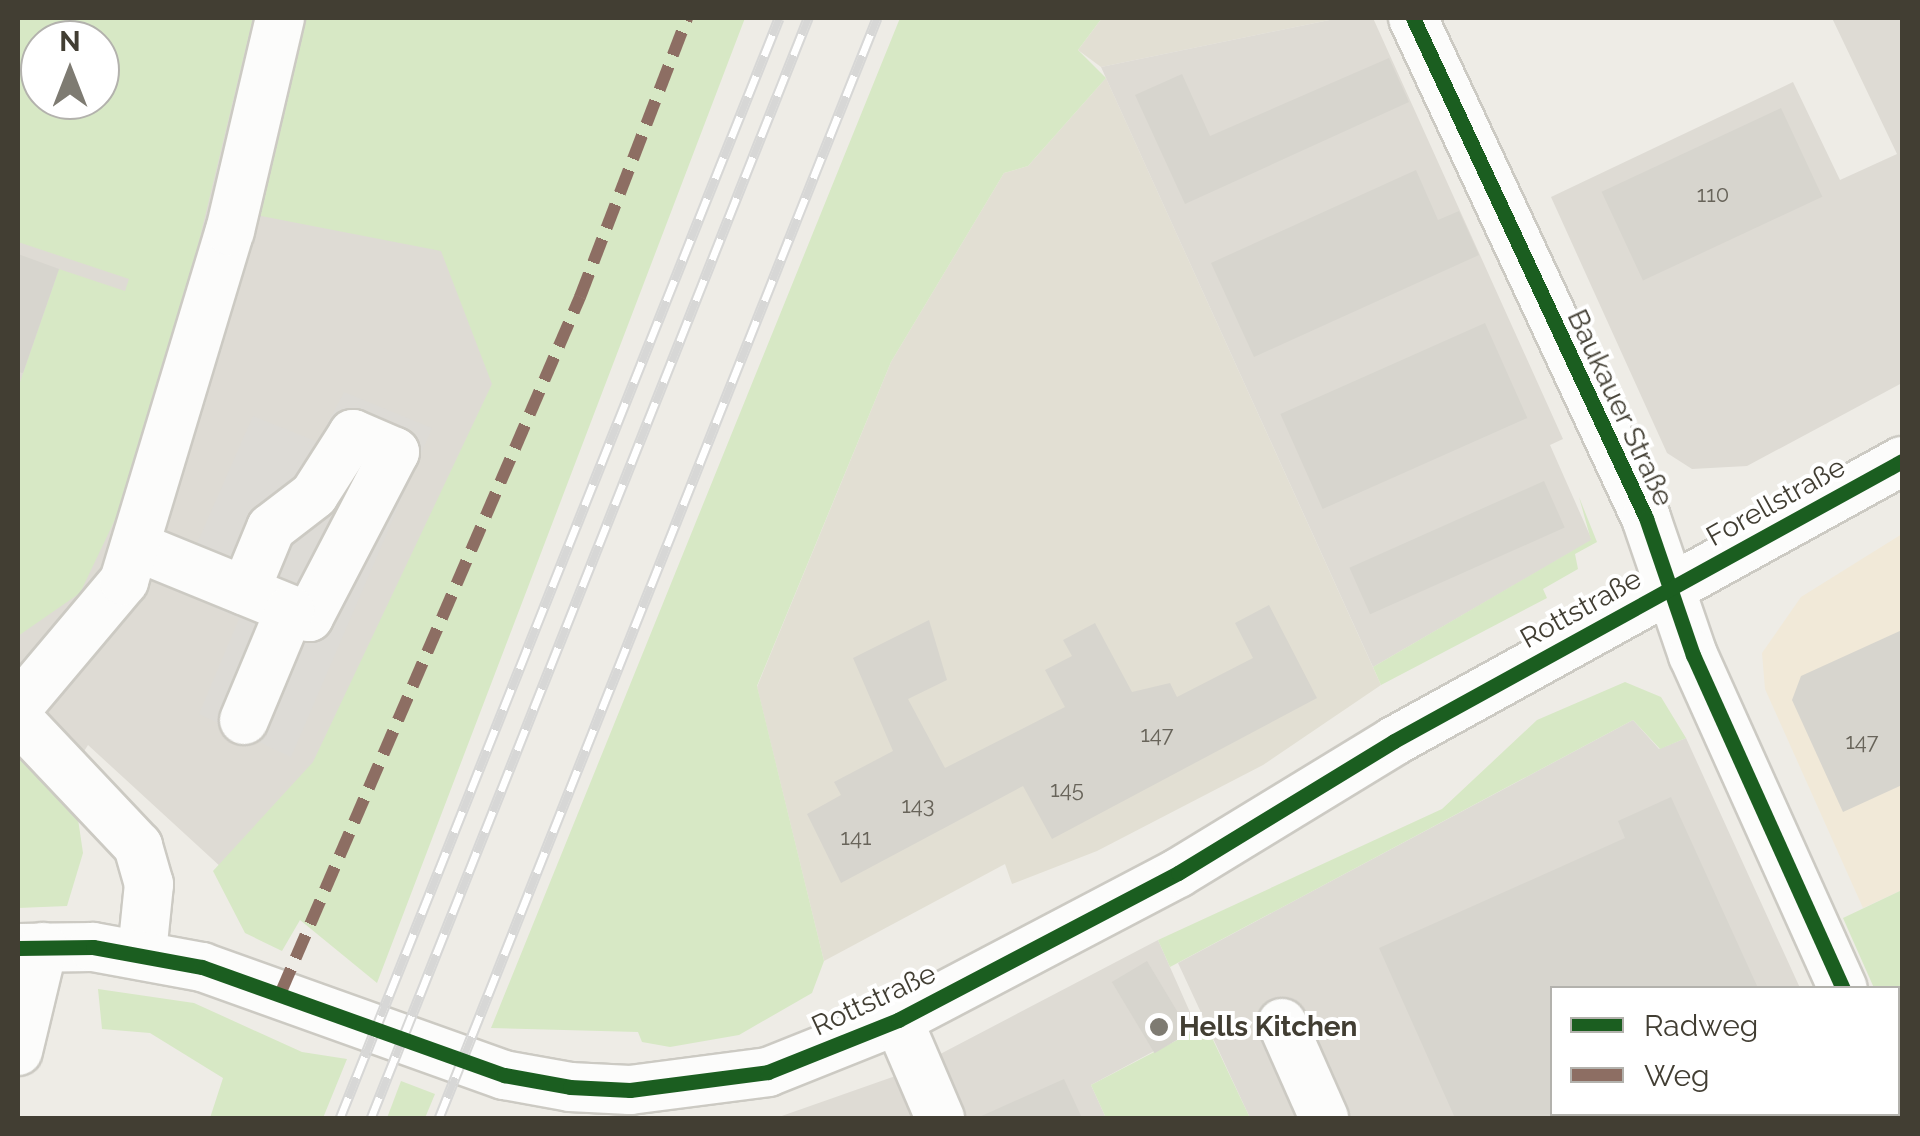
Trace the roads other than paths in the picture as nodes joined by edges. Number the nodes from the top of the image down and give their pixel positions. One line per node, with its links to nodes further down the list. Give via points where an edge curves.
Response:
1 (280, 18): 4 (street, via 230,230)
2 (1413, 18): 5 (street, Baukauer Straße)
3 (1902, 461): 5 (street, Forellstraße)
4 (134, 546): 6 (street); 8 (street, via 124,581)
5 (1672, 586): 13 (street, Baukauer Straße, via 1693,655); 14 (street, Rottstraße, via 1178,873)
6 (245, 591): 7 (street); 7 (street, via 271,528 314,495 353,434 394,452 309,618)
7 (290, 610): 10 (street)
8 (18, 707)
9 (18, 719): 12 (street, via 138,846 149,884)
10 (244, 720)
11 (30, 948): 12 (street, Rottstraße); 16 (street)
12 (142, 954): 17 (street, Rottstraße, via 281,992 504,1075)
13 (1842, 986)
14 (898, 1020): 17 (street, Rottstraße, via 768,1072); 18 (street)
15 (1282, 1023): 19 (street)
16 (18, 1051)
17 (627, 1104)
18 (940, 1118)
19 (1324, 1118)

